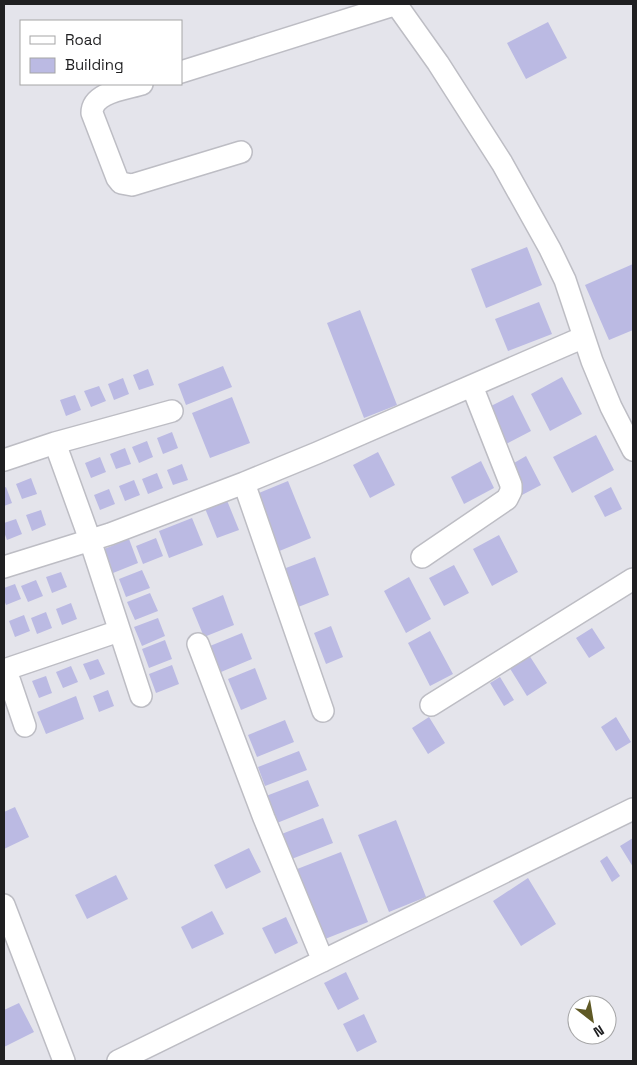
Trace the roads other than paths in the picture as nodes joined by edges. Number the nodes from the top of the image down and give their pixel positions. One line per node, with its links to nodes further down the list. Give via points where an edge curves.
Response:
1 (396, 4): 2 (street); 5 (street, via 502,163 565,280)
2 (182, 72)
3 (139, 85): 4 (street, via 105,96 92,107 121,183 132,186)
4 (241, 152)
5 (584, 337): 6 (street); 9 (street, via 611,407)
6 (472, 386): 11 (street); 13 (street, via 511,485 510,495)
7 (172, 411): 8 (street)
8 (55, 443): 10 (street); 12 (street)
9 (633, 450)
10 (4, 460)
11 (244, 483): 12 (street); 21 (street)
12 (90, 540): 14 (street); 16 (street)
13 (422, 557)
14 (4, 567)
15 (633, 579): 20 (street)
16 (119, 631): 18 (street); 19 (street)
17 (198, 644): 25 (street)
18 (5, 670): 22 (street)
19 (141, 696)
20 (431, 704)
21 (323, 711)
22 (25, 726)
23 (633, 808): 25 (street)
24 (4, 905): 26 (street)
25 (323, 961): 27 (street)
26 (64, 1061)
27 (118, 1061)

